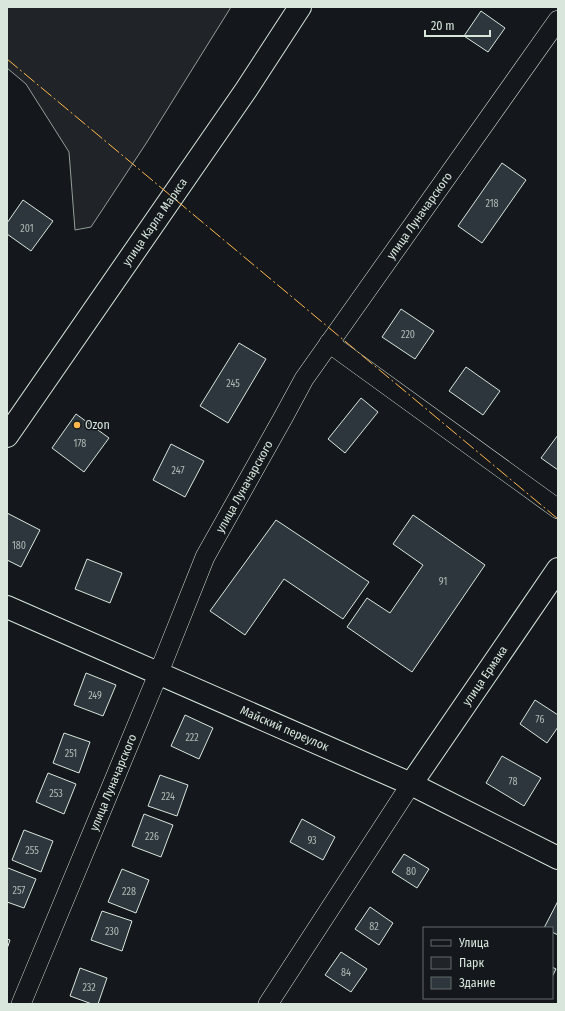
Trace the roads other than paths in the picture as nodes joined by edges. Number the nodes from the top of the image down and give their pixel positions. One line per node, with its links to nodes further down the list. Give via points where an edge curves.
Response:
1 (300, 7): 4 (main road, улица Карла Маркса, via 246,90)
2 (558, 20): 3 (street, улица Луначарского)
3 (329, 343): 5 (street); 8 (street, улица Луначарского, via 304,379 204,557)
4 (7, 436)
5 (558, 509)
6 (557, 571): 9 (main road, улица Ермака)
7 (7, 607): 8 (main road, Майский переулок)
8 (159, 672): 9 (main road, Майский переулок); 11 (street, улица Луначарского)
9 (411, 784): 10 (main road, Майский переулок); 12 (street)
10 (558, 858)
11 (21, 1004)
12 (268, 1004)

